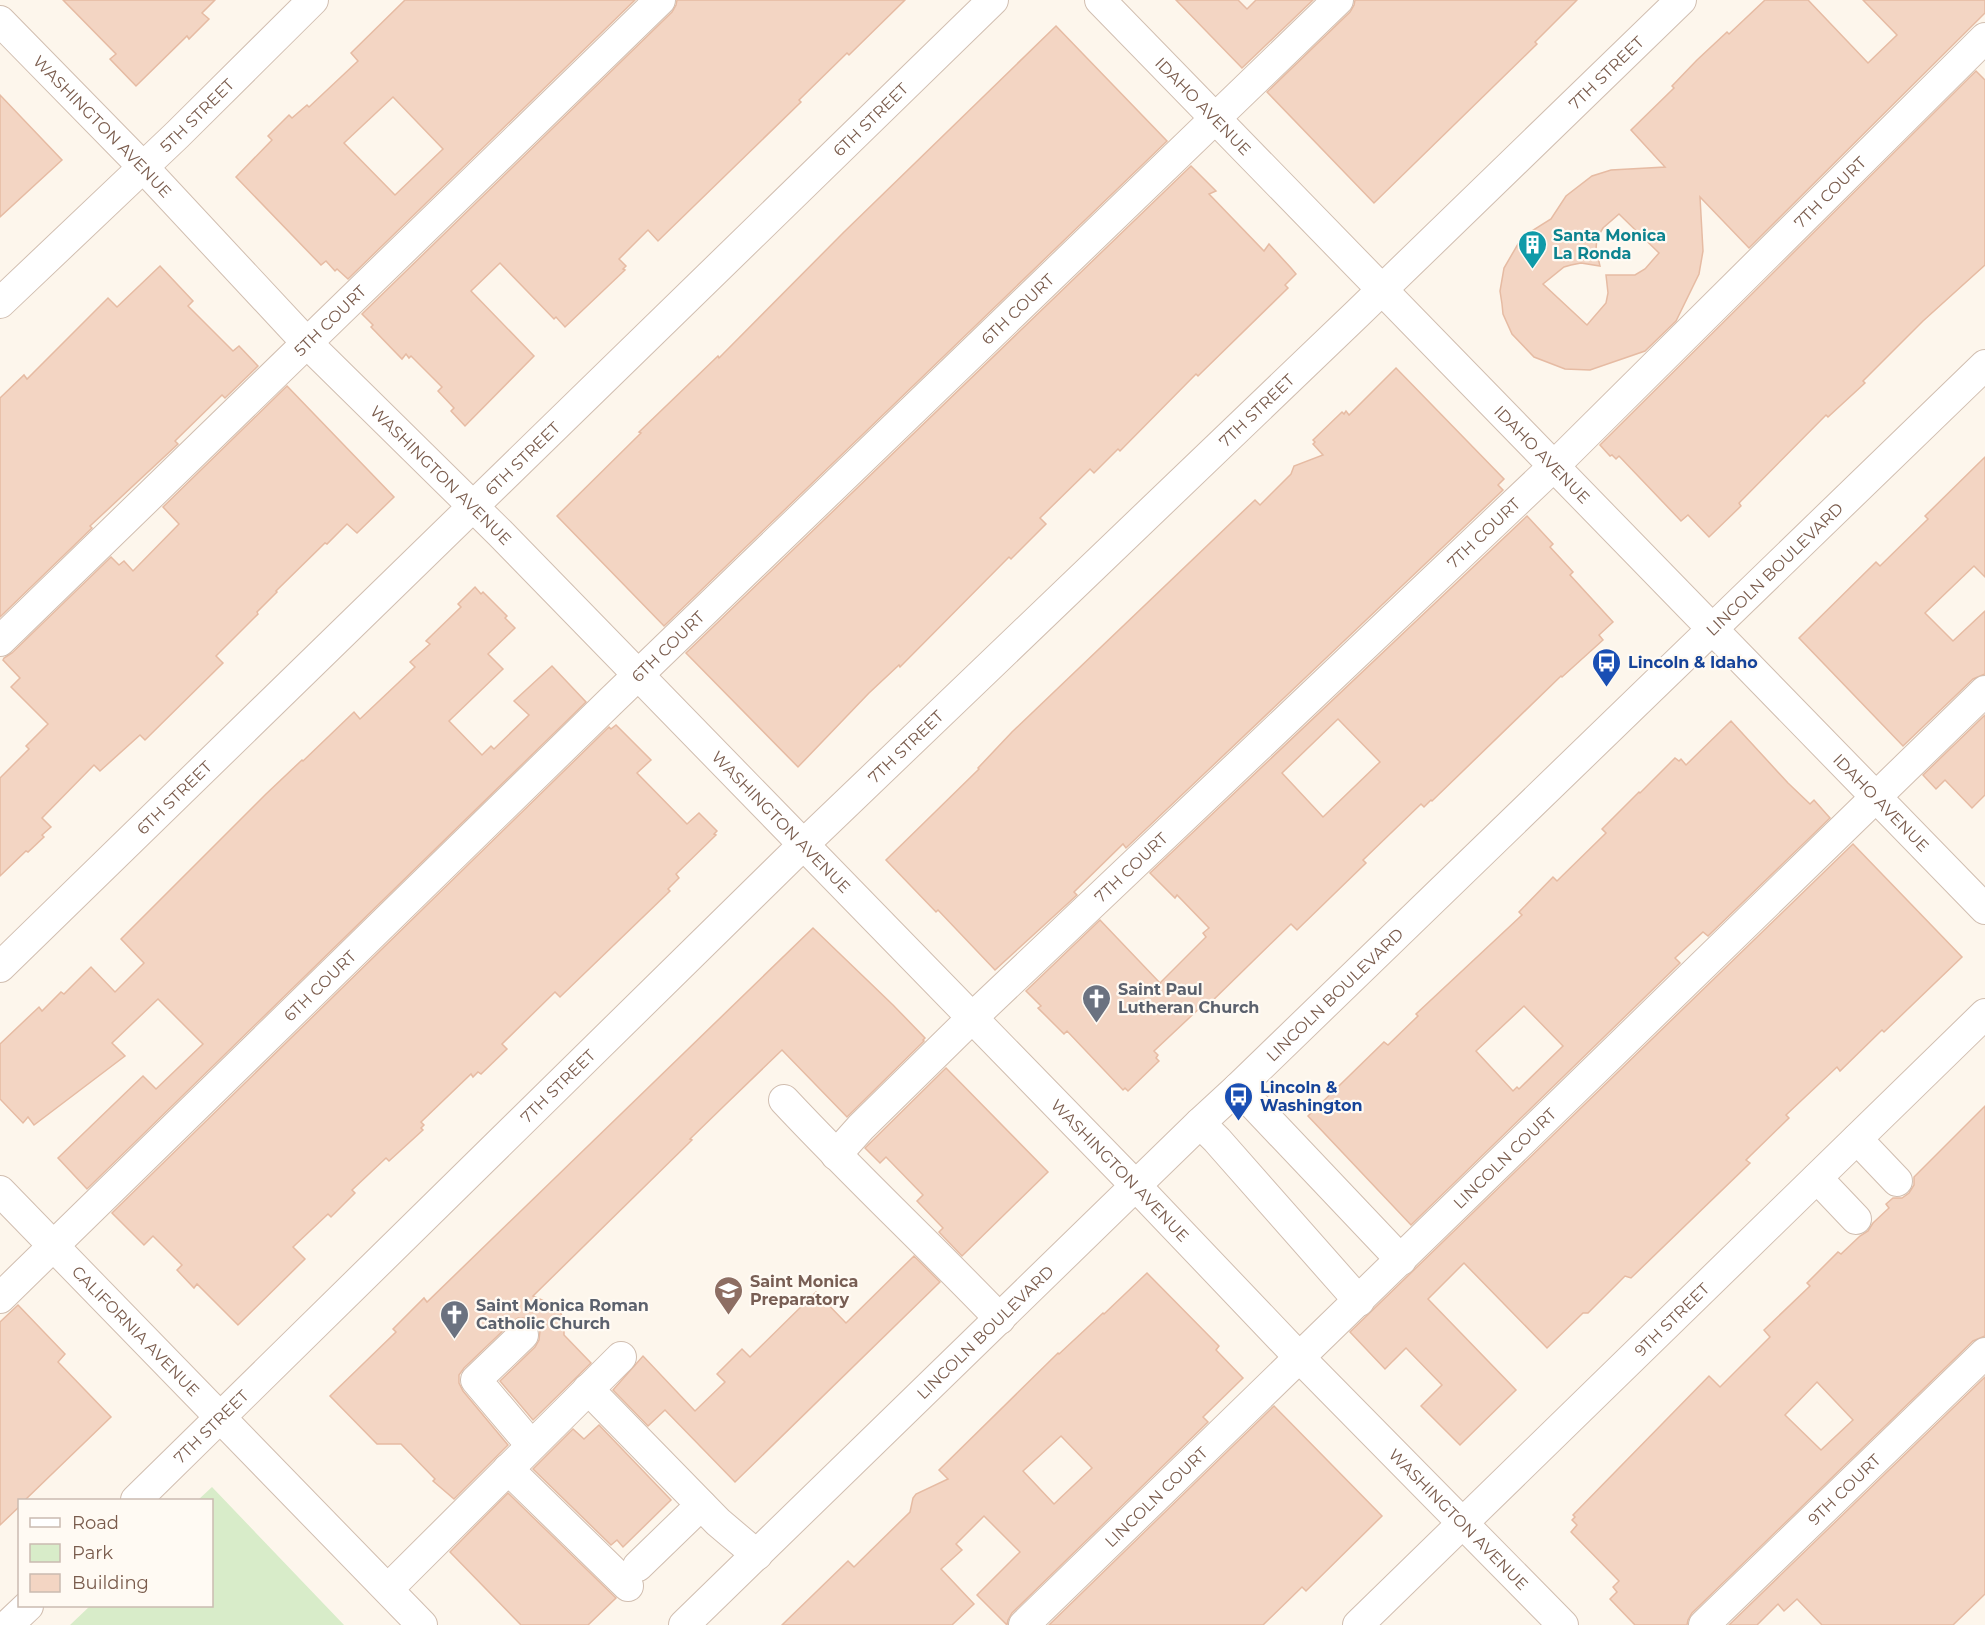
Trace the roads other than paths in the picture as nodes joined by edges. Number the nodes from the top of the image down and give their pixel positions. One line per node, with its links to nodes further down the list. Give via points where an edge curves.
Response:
1 (313, 0): 10 (street, 5TH STREET)
2 (660, 0): 13 (street, 5TH COURT)
3 (993, 0): 16 (street, 6TH STREET)
4 (1100, 0): 9 (street, IDAHO AVENUE)
5 (1338, 0): 9 (street, 6TH COURT)
6 (1681, 0): 11 (street, 7TH STREET)
7 (0, 21): 10 (street, WASHINGTON AVENUE)
8 (1985, 38): 15 (street, 7TH COURT)
9 (1216, 119): 11 (street, IDAHO AVENUE); 19 (street, 6TH COURT)
10 (143, 167): 12 (street, 5TH STREET); 13 (street, WASHINGTON AVENUE)
11 (1382, 290): 15 (street, IDAHO AVENUE); 22 (street, 7TH STREET)
12 (0, 303)
13 (307, 343): 16 (street, WASHINGTON AVENUE); 18 (street, 5TH COURT)
14 (1985, 365): 17 (street, LINCOLN BOULEVARD)
15 (1554, 466): 17 (street, IDAHO AVENUE); 26 (street, 7TH COURT)
16 (473, 506): 19 (street, WASHINGTON AVENUE); 24 (street, 6TH STREET)
17 (1713, 629): 21 (street, IDAHO AVENUE); 27 (street, LINCOLN BOULEVARD)
18 (0, 641)
19 (638, 675): 22 (street, WASHINGTON AVENUE); 37 (street, 6TH COURT)
20 (1985, 691): 21 (street, LINCOLN COURT)
21 (1876, 797): 23 (street, IDAHO AVENUE); 38 (street, LINCOLN COURT)
22 (804, 844): 26 (street, WASHINGTON AVENUE); 47 (street, 7TH STREET)
23 (1985, 909)
24 (0, 966)
25 (1985, 1014): 30 (street, 9TH STREET)
26 (972, 1018): 31 (street, 7TH COURT); 34 (street, WASHINGTON AVENUE)
27 (1238, 1088): 29 (street, LINCOLN BOULEVARD); 38 (street)
28 (784, 1100): 31 (street)
29 (1200, 1123): 34 (street, LINCOLN BOULEVARD); 40 (street)
30 (1857, 1139): 32 (street, 9TH STREET); 33 (street)
31 (836, 1155): 41 (street)
32 (1817, 1178): 36 (street); 52 (street, 9TH STREET)
33 (1897, 1181)
34 (1136, 1186): 41 (street, LINCOLN BOULEVARD); 44 (street, WASHINGTON AVENUE)
35 (0, 1191): 37 (street, CALIFORNIA AVENUE)
36 (1856, 1219)
37 (54, 1246): 39 (street, 6TH COURT); 47 (street, CALIFORNIA AVENUE)
38 (1401, 1260): 40 (street, LINCOLN COURT)
39 (0, 1298)
40 (1359, 1300): 44 (street, LINCOLN COURT)
41 (1000, 1319): 53 (street, LINCOLN BOULEVARD)
42 (524, 1335): 48 (street, via 477,1380)
43 (1985, 1353): 62 (street, 9TH COURT)
44 (1298, 1356): 52 (street, WASHINGTON AVENUE); 59 (street, LINCOLN COURT)
45 (621, 1357): 46 (street)
46 (588, 1389): 48 (street); 51 (street)
47 (221, 1418): 50 (street, 7TH STREET); 54 (street, CALIFORNIA AVENUE)
48 (531, 1446): 49 (street)
49 (508, 1469): 51 (street, via 633,1576); 54 (street)
50 (137, 1499)
51 (701, 1505): 53 (street)
52 (1463, 1522): 60 (street, 9TH STREET); 61 (street, WASHINGTON AVENUE)
53 (757, 1555): 58 (street, LINCOLN BOULEVARD)
54 (388, 1589): 57 (street, CALIFORNIA AVENUE)
55 (26, 1607): 56 (street)
56 (8, 1625)
57 (422, 1625)
58 (684, 1625)
59 (1024, 1625)
60 (1358, 1625)
61 (1563, 1625)
62 (1704, 1625)

